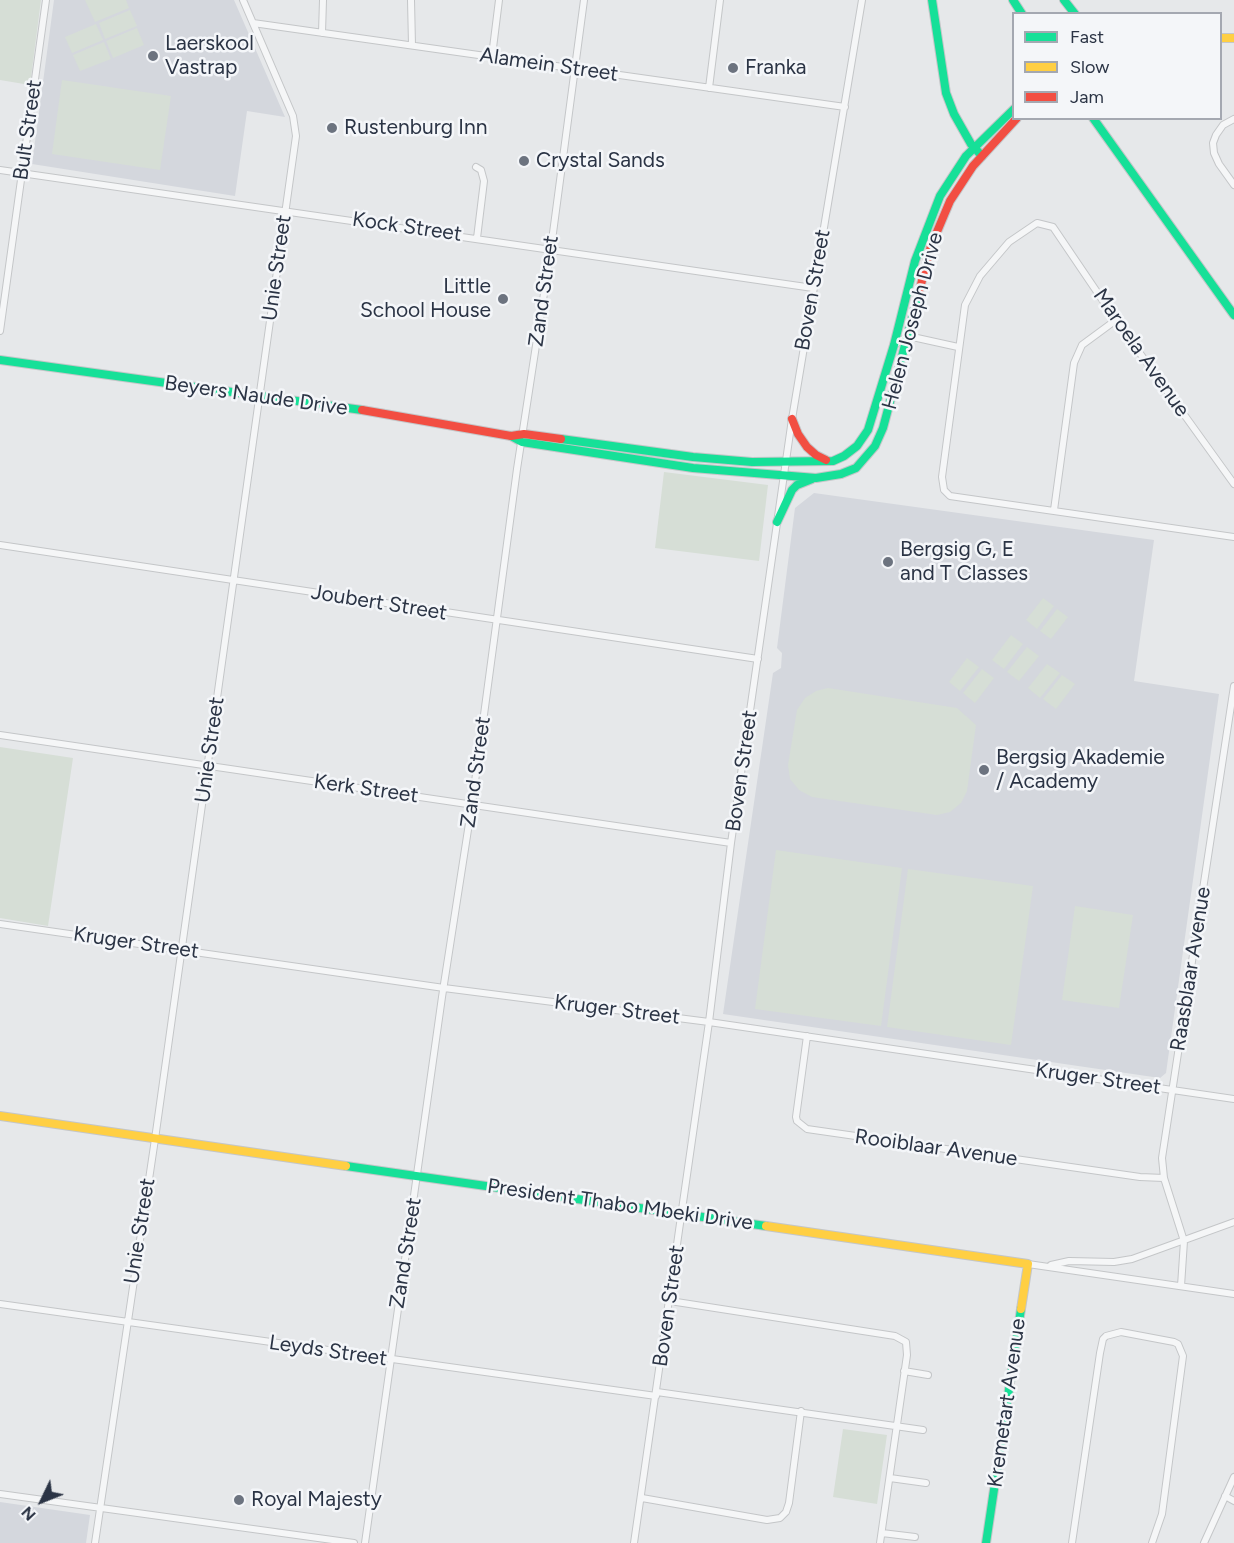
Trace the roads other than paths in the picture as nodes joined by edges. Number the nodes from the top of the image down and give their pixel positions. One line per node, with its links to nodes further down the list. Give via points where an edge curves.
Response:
1 (46, 0): 27 (street, Bult Street)
2 (243, 0): 12 (street, Unie Street)
3 (323, 0): 13 (street)
4 (411, 0): 14 (street)
5 (499, 0): 15 (street)
6 (584, 0): 16 (street, Zand Street)
7 (720, 0): 17 (street)
8 (862, 0): 18 (street, Boven Street)
9 (932, 0): 23 (main road, via 946,93)
10 (1064, 0): 11 (main road)
11 (1074, 12)
12 (254, 23): 13 (street, Alamein Street); 29 (street, Unie Street, via 296,123)
13 (322, 33): 14 (street, Alamein Street)
14 (412, 45): 15 (street, Alamein Street)
15 (492, 56): 16 (street, Alamein Street)
16 (574, 68): 17 (street, Alamein Street); 31 (street, Zand Street)
17 (709, 88): 18 (street, Alamein Street)
18 (844, 107): 32 (street, Boven Street)
19 (1012, 111): 23 (main road, Helen Joseph Drive)
20 (1234, 119): 28 (street, via 1223,124 1213,143 1218,164)
21 (1015, 120): 24 (main road, Helen Joseph Drive)
22 (1094, 120): 33 (main road)
23 (974, 148): 24 (main road); 37 (main road, Helen Joseph Drive, via 952,177 931,216)
24 (982, 156): 36 (main road, Helen Joseph Drive, via 961,183 942,218)
25 (476, 167): 30 (street, via 484,181)
26 (0, 170): 27 (street, Kock Street)
27 (21, 173): 29 (street, Kock Street); 35 (street, Bult Street)
28 (1234, 185)
29 (286, 210): 30 (street, Kock Street); 40 (street, Unie Street)
30 (477, 238): 31 (street, Kock Street)
31 (551, 248): 32 (street, Kock Street); 42 (street, Zand Street)
32 (813, 288): 41 (street, Boven Street)
33 (1234, 315)
34 (1116, 320): 38 (street, Maroela Avenue, via 1053,228 1037,223 994,256 980,276 965,305); 47 (street, Maroela Avenue); 48 (street, via 1082,345 1074,363)
35 (0, 331)
36 (909, 336): 37 (street); 38 (street); 46 (main road, Helen Joseph Drive, via 875,446 856,468)
37 (894, 345): 43 (main road, Helen Joseph Drive, via 868,430 857,446)
38 (958, 347): 48 (street, via 942,477 944,490 950,496)
39 (0, 360): 40 (main road, Beyers Naude Drive)
40 (258, 396): 42 (main road, Beyers Naude Drive); 52 (street, Unie Street)
41 (792, 418): 43 (main road, via 807,447); 44 (street, Boven Street)
42 (523, 438): 44 (main road, Beyers Naude Drive, via 693,457); 45 (main road, Beyers Naude Drive, via 693,468); 53 (street, Zand Street)
43 (828, 461): 44 (main road, Helen Joseph Drive)
44 (786, 462): 45 (street, Boven Street)
45 (784, 475): 46 (main road, Helen Joseph Drive); 49 (street, Boven Street)
46 (816, 478): 49 (main road, via 792,490)
47 (1234, 484)
48 (1054, 510): 50 (street)
49 (777, 522): 54 (street, Boven Street)
50 (1234, 537)
51 (0, 545): 52 (street, Joubert Street)
52 (234, 581): 53 (street, Joubert Street); 57 (street, Unie Street)
53 (496, 621): 54 (street, Joubert Street); 58 (street, Zand Street)
54 (758, 659): 59 (street, Boven Street)
55 (1234, 686): 65 (street, Raasblaar Avenue)
56 (0, 735): 57 (street, Kerk Street)
57 (207, 765): 58 (street, Kerk Street); 61 (street, Unie Street)
58 (472, 804): 59 (street, Kerk Street); 62 (street, Zand Street)
59 (731, 843): 63 (street, Boven Street)
60 (0, 924): 61 (street, Kruger Street)
61 (180, 950): 62 (street, Kruger Street); 68 (street, Unie Street)
62 (444, 988): 63 (street, Kruger Street); 69 (street, Zand Street)
63 (709, 1022): 64 (street, Kruger Street); 71 (street, Boven Street)
64 (807, 1036): 65 (street, Kruger Street); 70 (street, Rooiblaar Avenue, via 796,1117 807,1129)
65 (1173, 1090): 66 (street, Kruger Street); 70 (street, Raasblaar Avenue, via 1162,1158)
66 (1234, 1099)
67 (0, 1116): 68 (main road, President Thabo Mbeki Drive)
68 (155, 1138): 69 (main road, President Thabo Mbeki Drive); 80 (street, Unie Street)
69 (418, 1176): 71 (main road, President Thabo Mbeki Drive); 81 (street, Zand Street)
70 (1164, 1178): 73 (street, Raasblaar Avenue)
71 (682, 1213): 74 (main road, President Thabo Mbeki Drive); 78 (street, Boven Street)
72 (1234, 1222): 73 (street, President Thabo Mbeki Drive)
73 (1184, 1241): 75 (street, President Thabo Mbeki Drive, via 1132,1259 1069,1261); 76 (street, Raasblaar Avenue)
74 (1028, 1264): 75 (street, President Thabo Mbeki Drive); 103 (main road, Kremetart Avenue)
75 (1044, 1266): 76 (street)
76 (1181, 1286): 77 (street)
77 (1234, 1294)
78 (670, 1301): 82 (street, via 899,1337 907,1348); 84 (street, Boven Street)
79 (0, 1304): 80 (street, Leyds Street)
80 (126, 1322): 81 (street, Leyds Street); 95 (street, Unie Street)
81 (389, 1360): 84 (street, Leyds Street); 100 (street, Zand Street)
82 (904, 1371): 83 (street); 86 (street)
83 (928, 1375)
84 (657, 1394): 85 (street, Leyds Street); 93 (street, Boven Street)
85 (801, 1411): 86 (street, Leyds Street); 93 (street, via 789,1503 780,1518 767,1520)
86 (897, 1426): 87 (street, Leyds Street); 89 (street)
87 (923, 1430)
88 (1234, 1477): 92 (street)
89 (890, 1478): 90 (street); 96 (street)
90 (926, 1483)
91 (0, 1494): 95 (street)
92 (1225, 1496): 94 (street); 106 (street)
93 (642, 1498): 101 (street, Boven Street)
94 (1234, 1501)
95 (100, 1508): 98 (street, Unie Street); 99 (street)
96 (882, 1533): 97 (street); 102 (street)
97 (915, 1537)
98 (95, 1543)
99 (354, 1543)
100 (365, 1543)
101 (634, 1543)
102 (880, 1543)
103 (986, 1543)
104 (1072, 1543): 105 (street, via 1103,1339 1121,1332 1166,1339 1178,1344 1183,1356 1162,1514)
105 (1152, 1543)
106 (1204, 1543)

